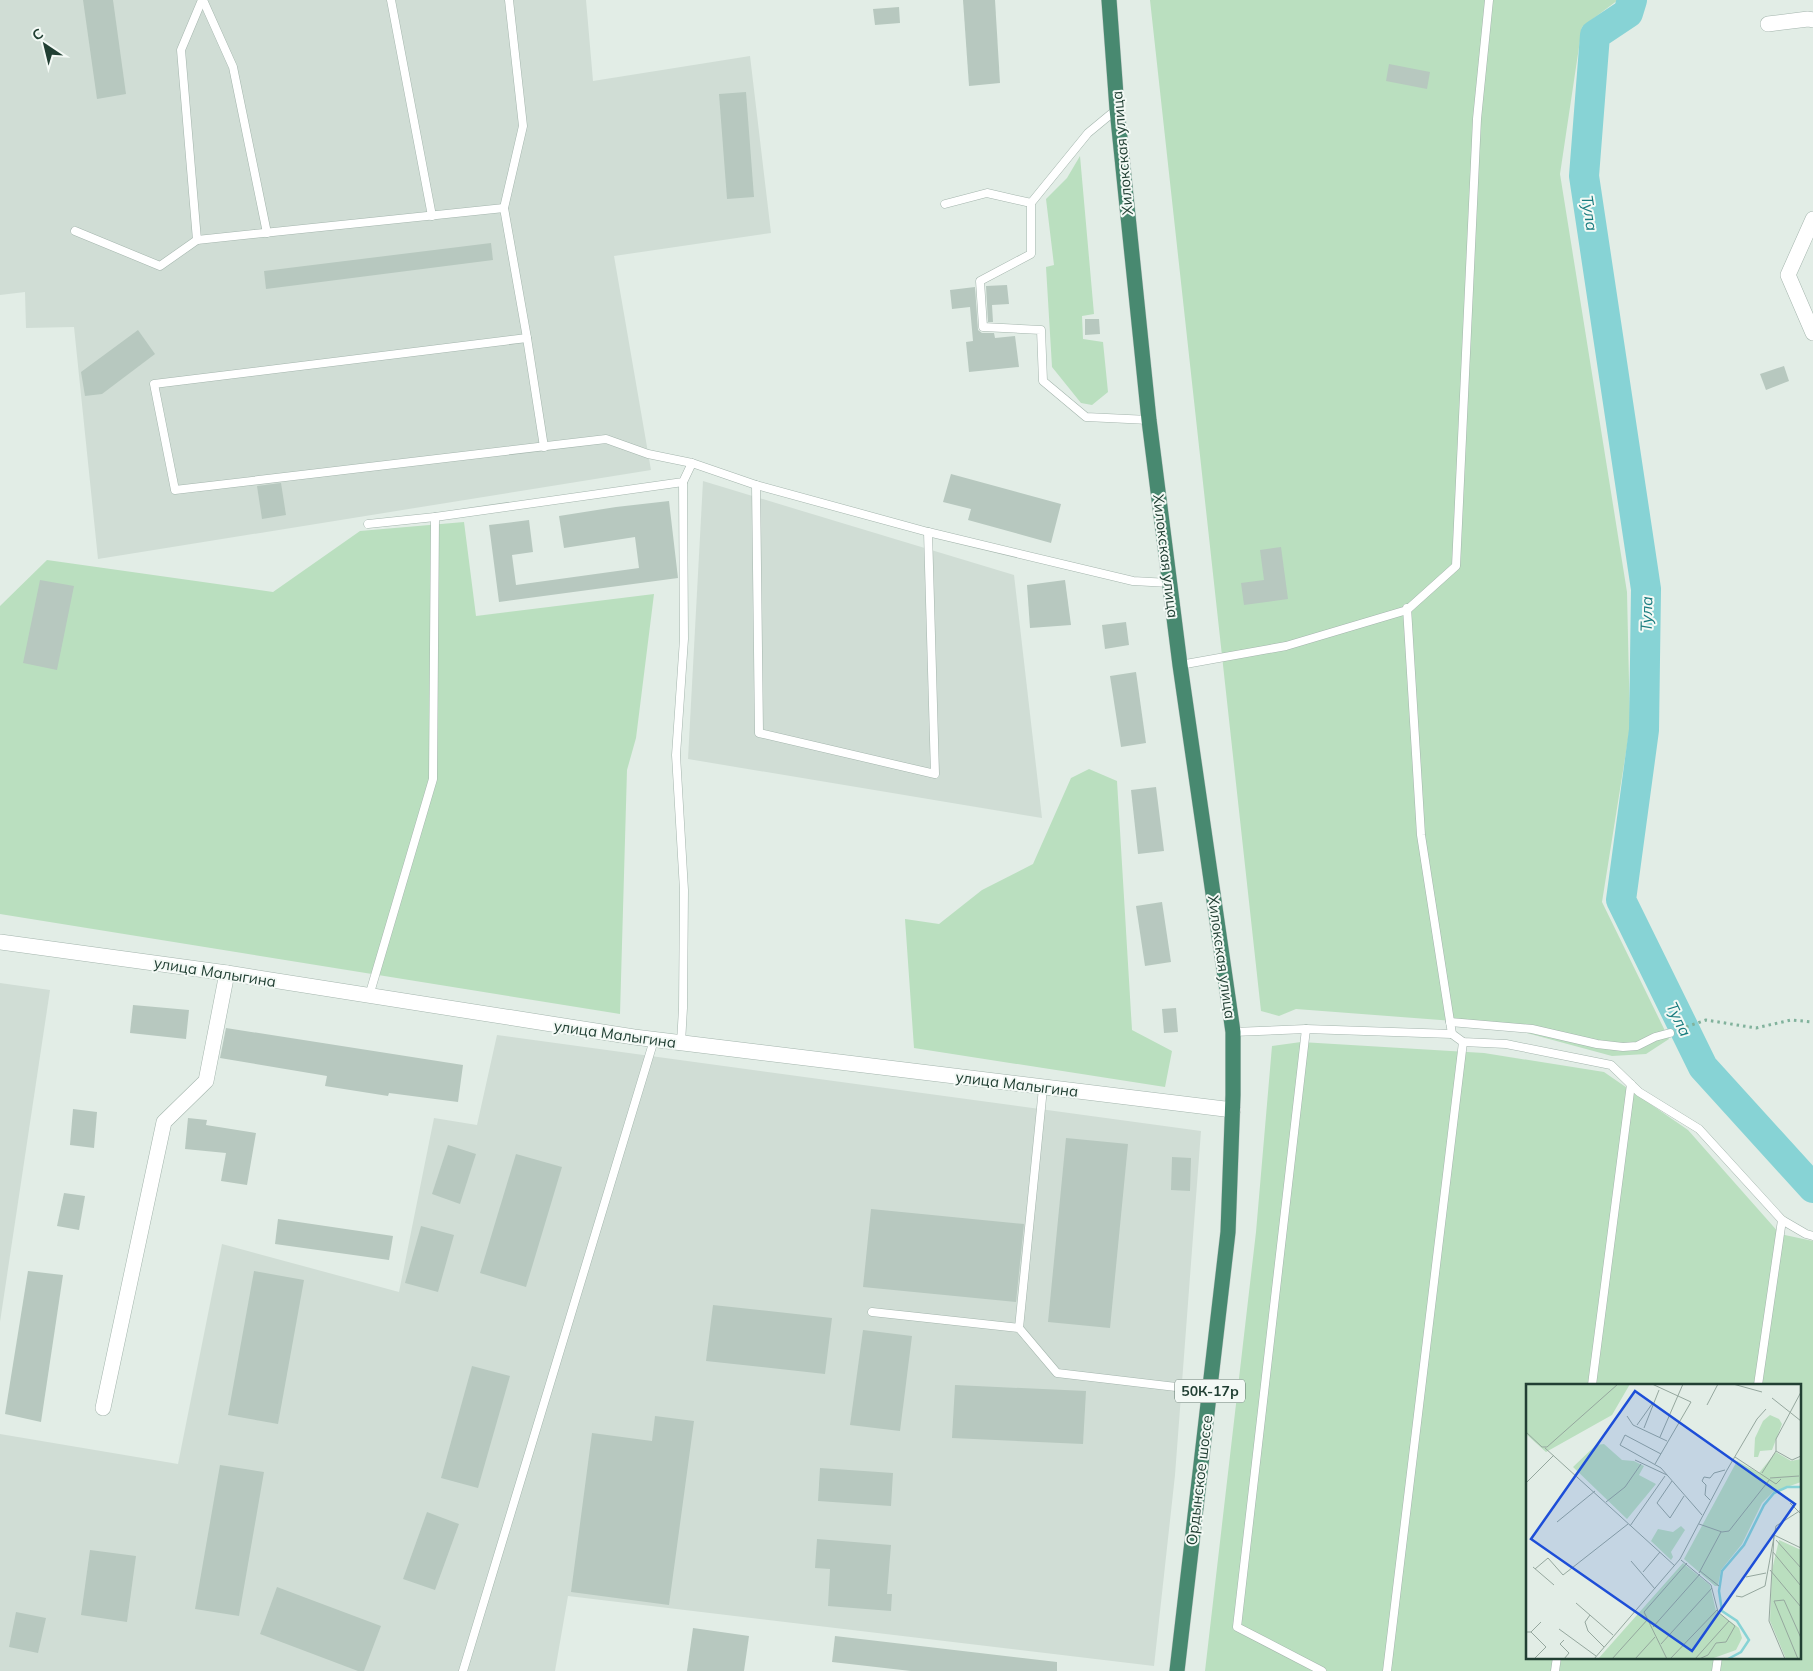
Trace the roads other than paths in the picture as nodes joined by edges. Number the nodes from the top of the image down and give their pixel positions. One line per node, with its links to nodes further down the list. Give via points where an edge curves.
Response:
1 (203, 0): 15 (lane, via 233,67); 16 (lane, via 181,50)
2 (391, 0): 12 (lane)
3 (509, 0): 11 (lane, via 523,126)
4 (1109, 0): 8 (highway, Хилокская улица)
5 (1489, 0): 28 (lane, via 1478,119 1456,566)
6 (1813, 20): 7 (street)
7 (1768, 24)
8 (1117, 109): 9 (lane, via 1088,133); 19 (highway, Хилокская улица)
9 (1032, 203): 10 (lane, via 987,193); 19 (lane, via 1030,254 980,281 983,327 1040,330 1042,382 1086,417)
10 (945, 204)
11 (504, 208): 12 (lane); 18 (lane)
12 (432, 216): 15 (lane)
13 (1813, 220): 17 (street, via 1788,275)
14 (75, 231): 16 (lane, via 160,266)
15 (267, 233): 16 (lane)
16 (197, 240)
17 (1813, 333)
18 (527, 338): 20 (lane); 20 (lane, via 154,384 175,490)
19 (1149, 420): 27 (highway, Хилокская улица)
20 (544, 447): 21 (lane, via 606,439 648,454)
21 (692, 463): 22 (lane); 23 (lane)
22 (683, 482): 24 (lane); 40 (lane, via 684,639 676,755 684,890)
23 (756, 484): 26 (lane); 26 (lane, via 759,733 935,774)
24 (435, 517): 25 (lane); 32 (lane, via 433,779)
25 (368, 524)
26 (928, 532): 27 (lane, via 1133,581)
27 (1169, 583): 29 (highway, Хилокская улица)
28 (1407, 609): 29 (lane, via 1286,646); 33 (lane, via 1421,835)
29 (1180, 665): 35 (highway, Хилокская улица)
30 (0, 942): 31 (street, улица Малыгина)
31 (227, 973): 32 (street, улица Малыгина); 51 (street, via 206,1081 164,1122)
32 (369, 996): 38 (street, улица Малыгина)
33 (1450, 1022): 36 (lane, via 1532,1029 1623,1047 1637,1046); 37 (lane)
34 (1306, 1029): 35 (lane); 37 (lane); 54 (lane, via 1238,1627)
35 (1233, 1032): 43 (highway, Хилокская улица)
36 (1670, 1032)
37 (1452, 1034): 39 (lane)
38 (654, 1040): 40 (street, улица Малыгина); 55 (lane)
39 (1464, 1042): 41 (lane, via 1506,1044 1611,1065); 58 (lane)
40 (681, 1043): 42 (street, улица Малыгина)
41 (1631, 1084): 44 (lane, via 1699,1129); 48 (lane)
42 (1043, 1088): 43 (street, улица Малыгина); 47 (lane)
43 (1233, 1110): 50 (highway, Ордынское шоссе / 50К-17р, via 1228,1232)
44 (1782, 1220): 45 (lane); 49 (lane)
45 (1813, 1236)
46 (872, 1312): 47 (lane)
47 (1019, 1328): 50 (lane, via 1057,1374)
48 (1592, 1384)
49 (1758, 1384)
50 (1210, 1391): 56 (highway, Ордынское шоссе / 50К-17р)
51 (103, 1408)
52 (1557, 1658): 59 (lane)
53 (1718, 1658): 60 (lane)
54 (1308, 1667): 57 (lane)
55 (463, 1671)
56 (1177, 1671)
57 (1322, 1671)
58 (1387, 1671)
59 (1555, 1671)
60 (1716, 1671)

